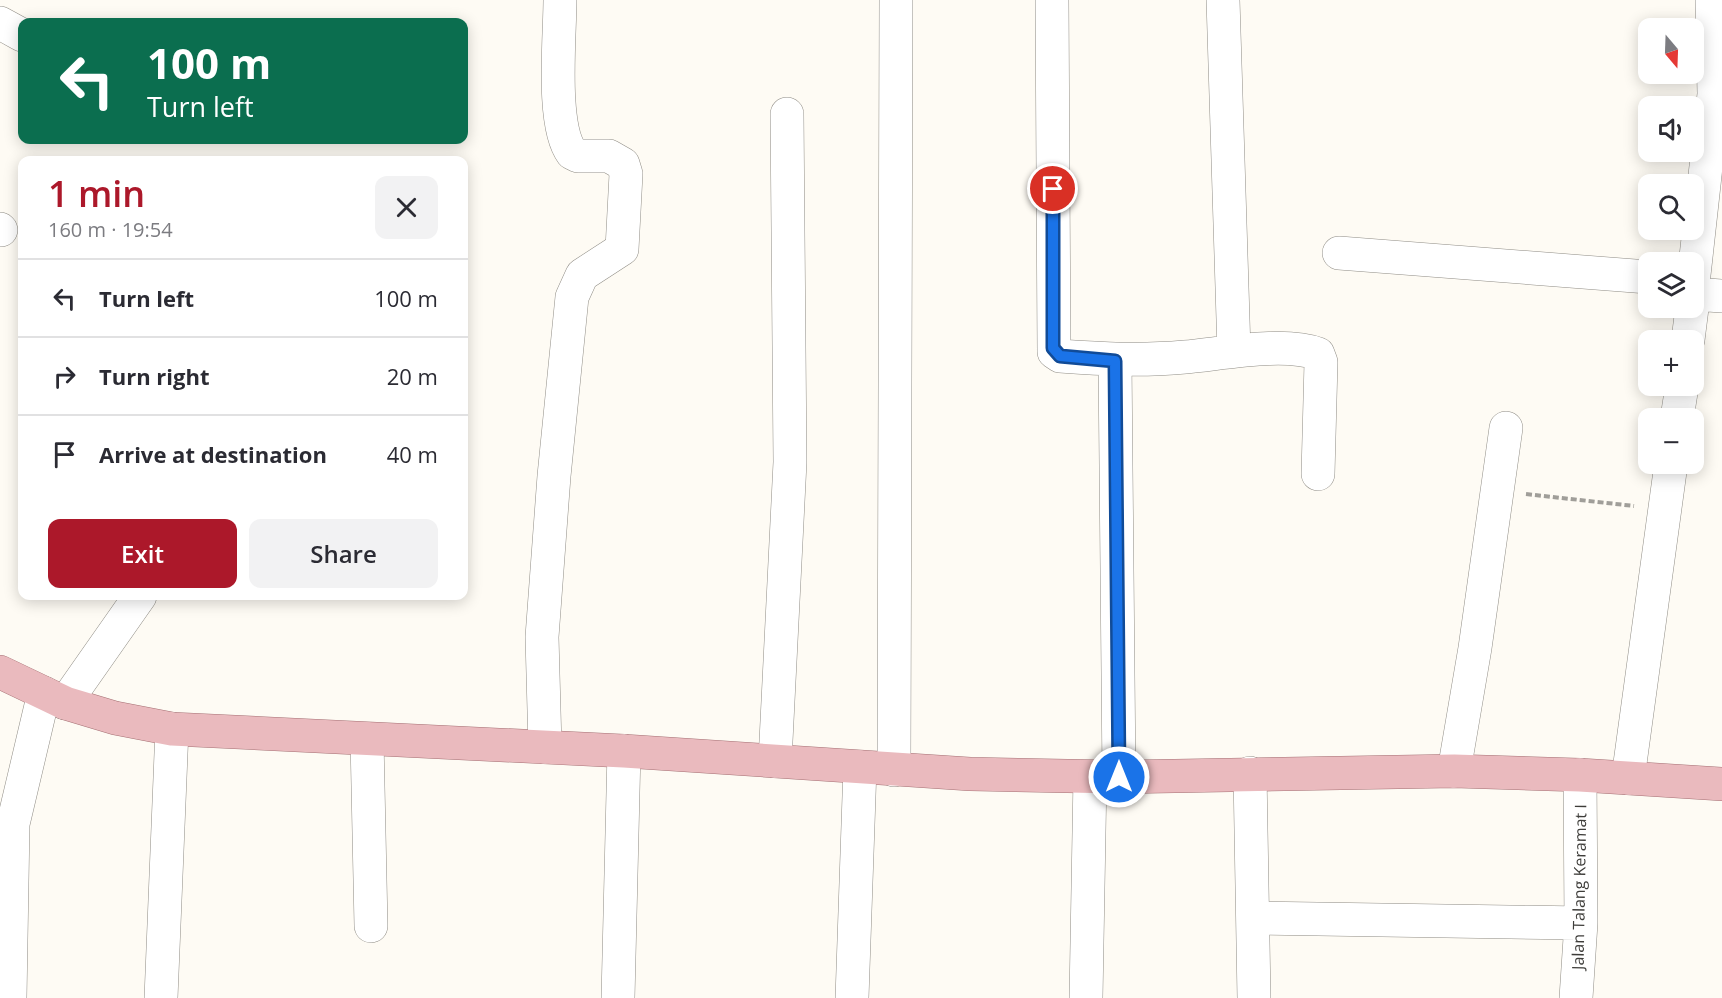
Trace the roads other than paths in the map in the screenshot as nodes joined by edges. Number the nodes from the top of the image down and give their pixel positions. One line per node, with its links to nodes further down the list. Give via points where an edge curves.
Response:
1 (560, 0): 25 (street, via 563,136 572,153 614,158 623,164 626,174 622,249 582,275 572,297 542,637)
2 (896, 0): 29 (street)
3 (1052, 0): 16 (street, via 1053,348 1060,356)
4 (1223, 0): 15 (street)
5 (1712, 0): 9 (street)
6 (0, 23): 7 (street)
7 (18, 33)
8 (787, 114): 27 (street, via 790,462)
9 (1714, 160): 10 (street)
10 (1698, 252)
11 (1339, 253): 12 (street)
12 (1638, 276)
13 (1704, 295): 14 (street)
14 (1722, 296)
15 (1234, 351): 16 (street); 18 (street, via 1306,349 1318,354)
16 (1115, 361): 33 (street)
17 (1506, 428): 30 (street)
18 (1318, 474)
19 (1670, 474): 34 (street)
20 (137, 600): 22 (street)
21 (0, 672): 22 (main road)
22 (55, 698): 23 (main road, via 115,718); 36 (street)
23 (172, 729): 24 (main road); 41 (street)
24 (367, 739): 25 (main road); 39 (street)
25 (545, 747): 26 (main road)
26 (624, 751): 27 (main road); 42 (street)
27 (775, 761): 28 (main road)
28 (860, 767): 29 (main road); 43 (street)
29 (894, 770): 33 (main road)
30 (1454, 771): 31 (main road); 32 (main road)
31 (1250, 773): 33 (main road); 37 (street)
32 (1580, 775): 34 (main road); 38 (street, Jalan Talang Keramat I)
33 (1105, 777): 44 (street)
34 (1628, 778): 35 (main road)
35 (1722, 784)
36 (6, 823): 40 (street)
37 (1255, 918): 38 (street); 45 (street)
38 (1581, 923): 46 (street, Jalan Talang Keramat I)
39 (371, 926)
40 (10, 998)
41 (161, 998)
42 (618, 998)
43 (852, 998)
44 (1086, 998)
45 (1254, 998)
46 (1576, 998)

